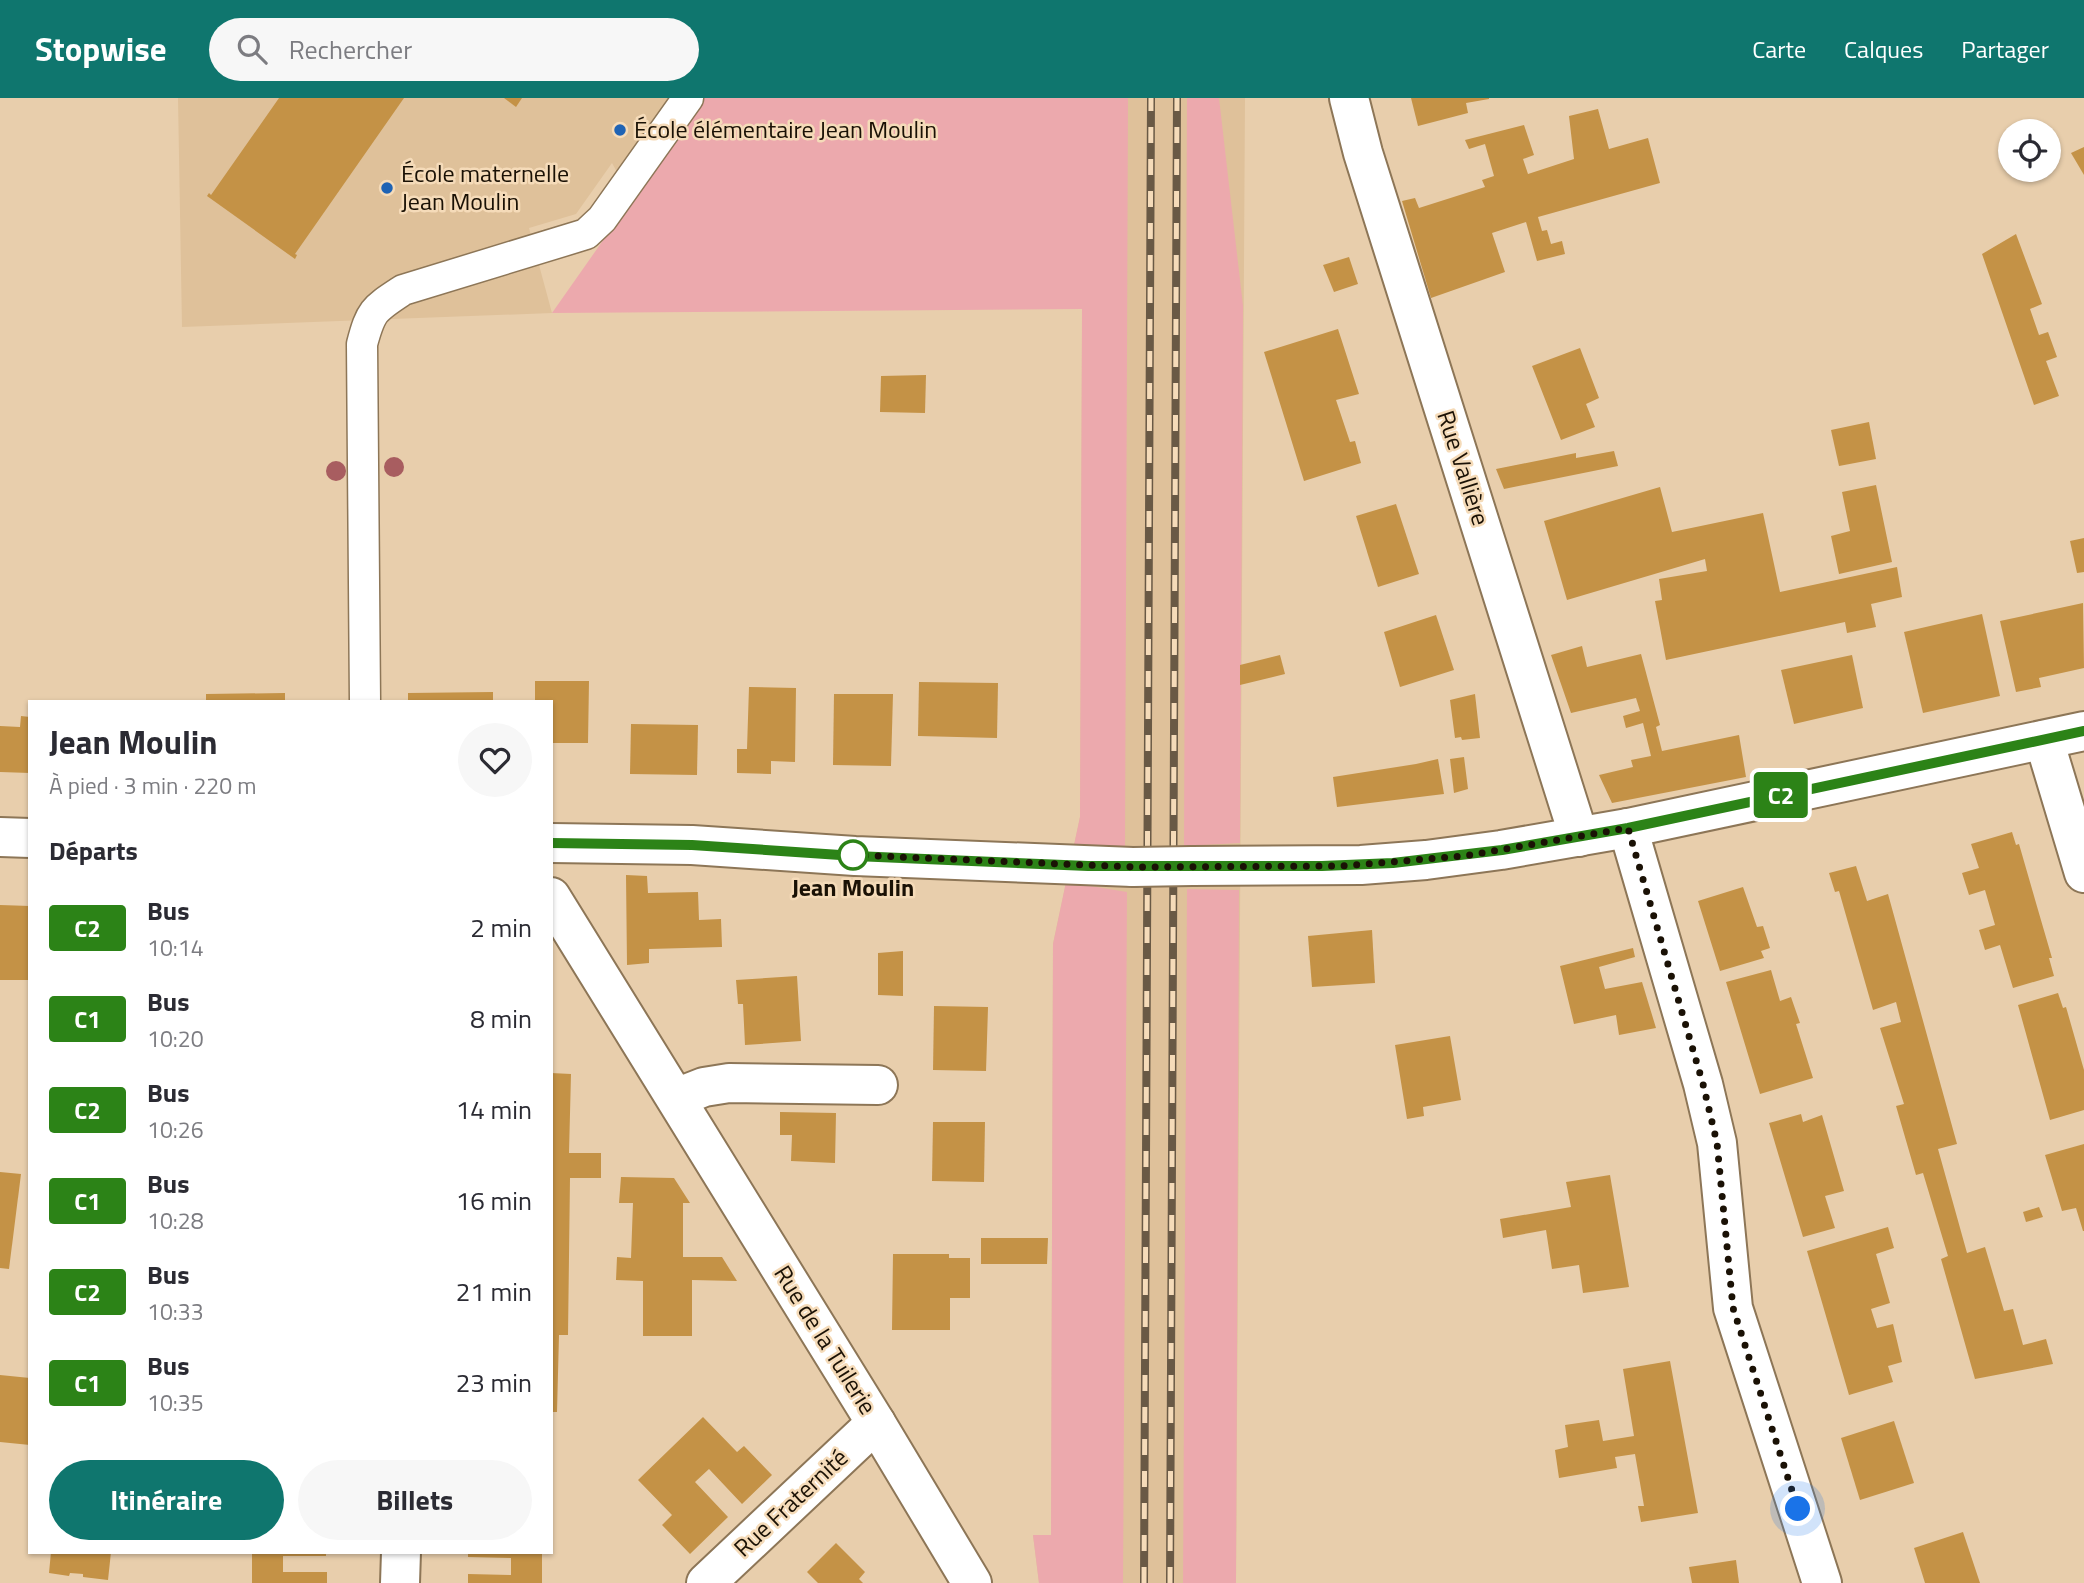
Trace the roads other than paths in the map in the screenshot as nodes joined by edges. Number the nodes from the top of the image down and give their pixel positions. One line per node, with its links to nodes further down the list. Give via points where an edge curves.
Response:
1 (688, 98): 3 (street, via 602,219 586,234 403,290 369,316 362,344)
2 (1349, 98): 8 (street, Rue Vallière)
3 (366, 700)
4 (2084, 731): 5 (street)
5 (2044, 740): 6 (street); 11 (street)
6 (1628, 828): 8 (street); 20 (street, via 1717,1143 1733,1308)
7 (0, 837): 9 (street)
8 (1579, 837): 10 (street, bridge, via 1464,856 1322,866 1133,867 692,845)
9 (28, 838)
10 (553, 843)
11 (2084, 873)
12 (553, 900): 14 (street, Rue de la Tuilerie)
13 (878, 1085): 14 (street, via 729,1083)
14 (676, 1098): 15 (street, Rue de la Tuilerie)
15 (876, 1423): 18 (street, Rue Fraternité); 19 (street, Rue de la Tuilerie)
16 (401, 1554): 17 (street)
17 (400, 1583)
18 (706, 1583)
19 (972, 1583)
20 (1822, 1583)

